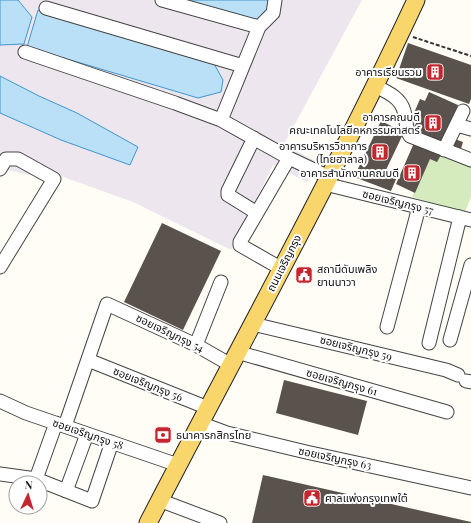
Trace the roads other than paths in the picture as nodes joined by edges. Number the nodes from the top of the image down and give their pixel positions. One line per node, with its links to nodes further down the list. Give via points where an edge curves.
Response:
1 (162, 0): 5 (street)
2 (275, 0): 5 (street, via 272,13)
3 (416, 0): 8 (main road, ถนนเจริญกรุง)
4 (46, 8): 7 (street)
5 (259, 27): 7 (street)
6 (25, 52): 10 (street, ซอยเจริญกรุง 57)
7 (243, 66): 10 (street)
8 (375, 86): 14 (street, via 397,99 404,110 410,136); 18 (main road, ถนนเจริญกรุง)
9 (464, 111): 11 (street)
10 (221, 120): 13 (street, ซอยเจริญกรุง 57)
11 (457, 125): 12 (street); 14 (street)
12 (471, 129)
13 (254, 138): 15 (street, ซอยเจริญกรุง 57); 20 (street, via 228,190 228,195)
14 (444, 150): 16 (street)
15 (289, 158): 18 (street, ซอยเจริญกรุง 57); 20 (street)
16 (471, 160)
17 (0, 169): 23 (street, via 6,160 18,159 54,179)
18 (327, 180): 19 (street, ซอยเจริญกรุง 57); 24 (main road, ถนนเจริญกรุง)
19 (418, 206): 21 (street, ซอยเจริญกรุง 57); 27 (street)
20 (257, 212): 24 (street, via 240,245)
21 (466, 219): 29 (street)
22 (471, 265): 28 (street)
23 (0, 267)
24 (282, 269): 26 (main road, ถนนเจริญกรุง)
25 (220, 282): 30 (street)
26 (253, 324): 31 (main road, ถนนเจริญกรุง); 33 (street, ซอยเจริญกรุง 59, via 446,370)
27 (387, 327)
28 (450, 340)
29 (429, 343)
30 (196, 345): 31 (street, ซอยเจริญกรุง 54); 32 (street, ซอยเจริญกรุง 54, via 107,304)
31 (234, 358): 35 (main road, ถนนเจริญกรุง); 36 (street, ซอยเจริญกรุง 61)
32 (88, 360): 35 (street, ซอยเจริญกรุง 56); 38 (street)
33 (465, 379)
34 (0, 401): 38 (street, ซอยเจริญกรุง 58)
35 (208, 408): 37 (main road, ถนนเจริญกรุง)
36 (447, 412)
37 (200, 423): 41 (main road, ถนนเจริญกรุง); 44 (street, ซอยเจริญกรุง 63, via 227,433 306,452)
38 (61, 425): 39 (street, ซอยเจริญกรุง 58); 42 (street)
39 (87, 434): 40 (street, ซอยเจริญกรุง 58); 45 (street)
40 (112, 442): 41 (street, ซอยเจริญกรุง 58); 45 (street, via 92,501)
41 (178, 465): 46 (main road, ถนนเจริญกรุง)
42 (38, 475)
43 (48, 484): 45 (street)
44 (471, 488)
45 (66, 491)
46 (159, 500): 47 (main road, ถนนเจริญกรุง); 48 (street)
47 (148, 523)
48 (220, 523)

